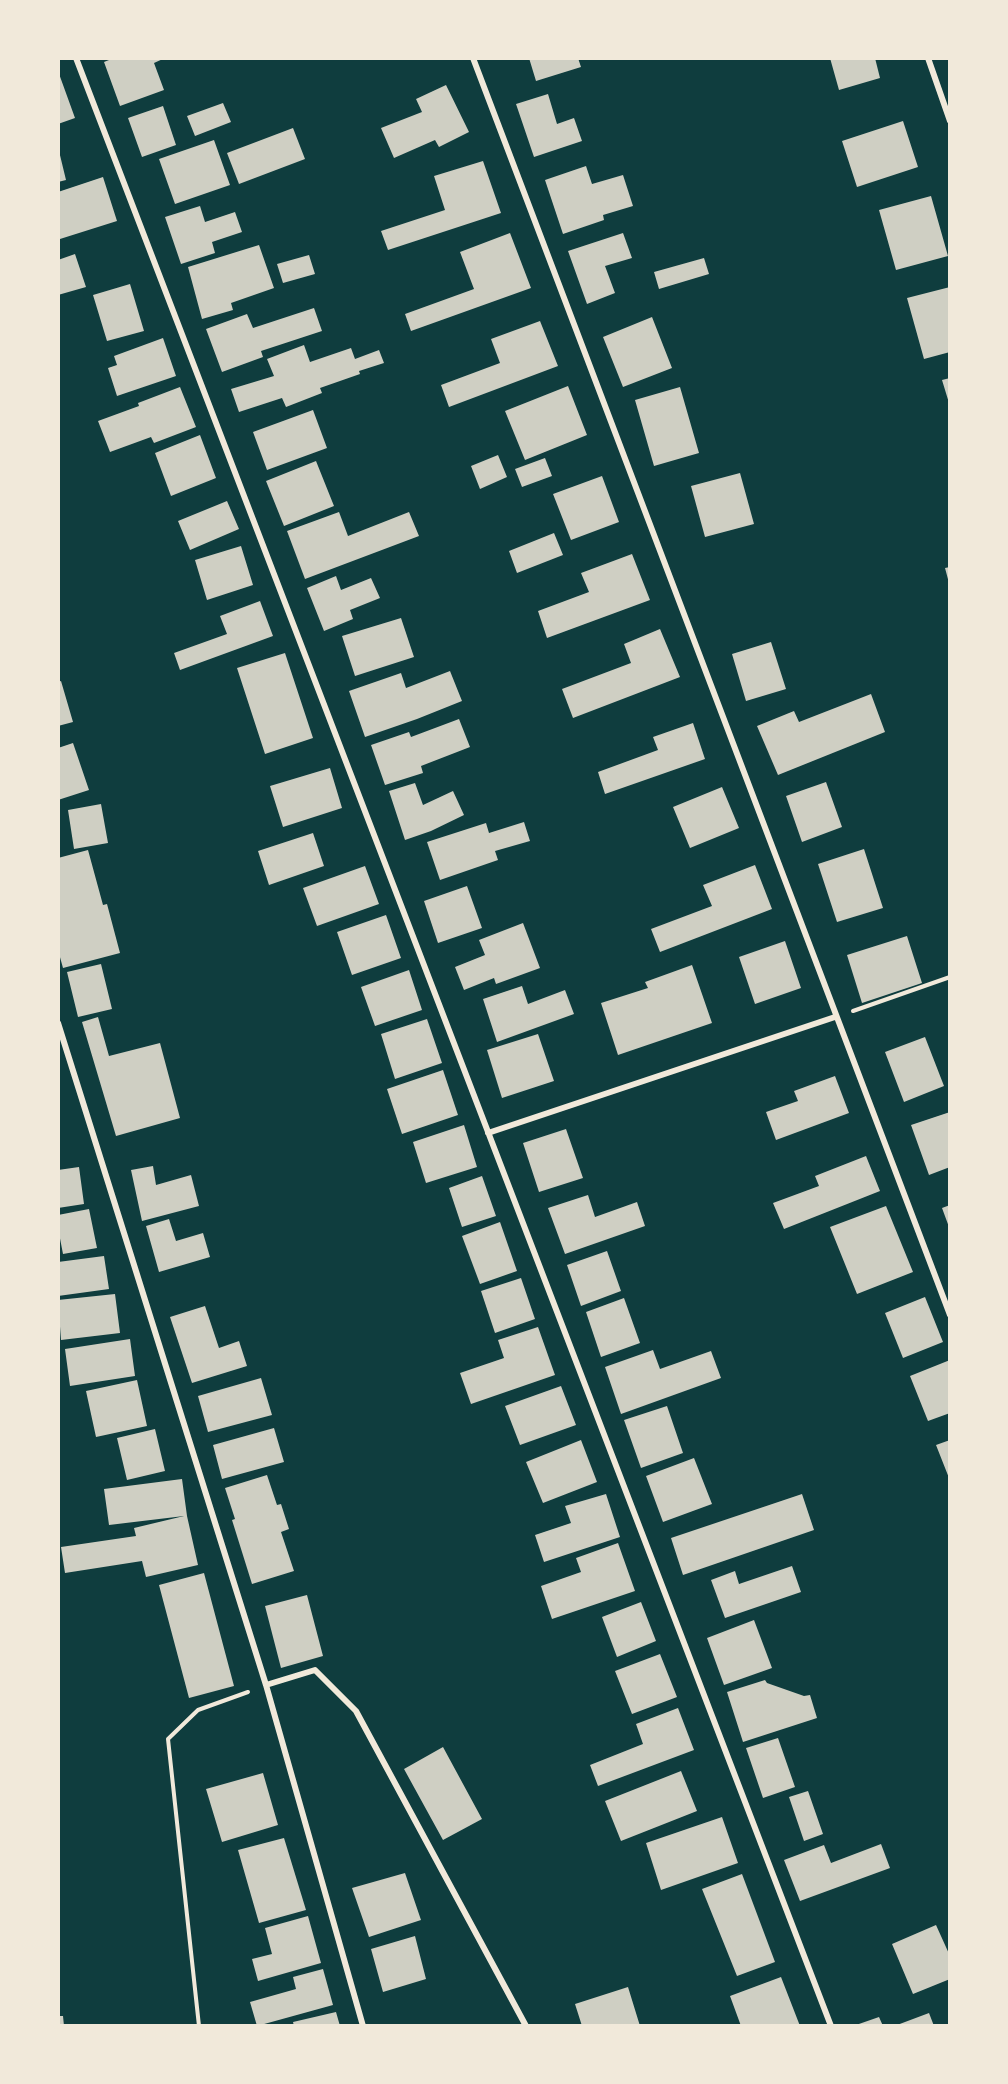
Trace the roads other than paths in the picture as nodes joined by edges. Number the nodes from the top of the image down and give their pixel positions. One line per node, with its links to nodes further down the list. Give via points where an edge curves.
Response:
1 (76, 58): 7 (street)
2 (473, 58): 5 (street)
3 (928, 58): 4 (street)
4 (950, 122)
5 (835, 1017): 7 (street); 8 (street)
6 (58, 1023): 9 (street)
7 (488, 1133): 12 (street)
8 (950, 1315)
9 (266, 1685): 10 (street); 11 (street, via 315,1670 356,1711)
10 (363, 2025)
11 (526, 2025)
12 (831, 2025)

